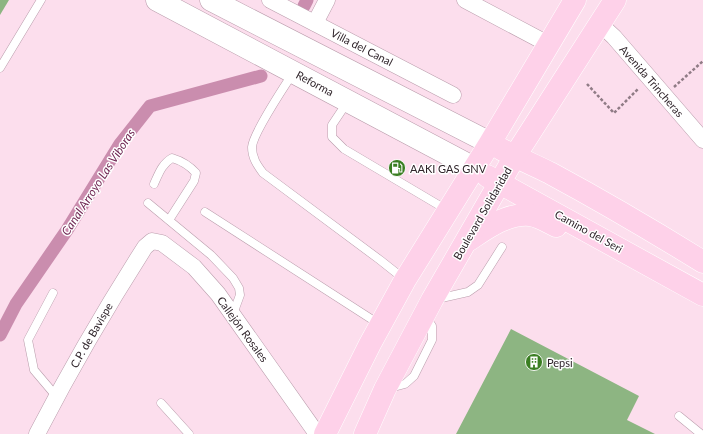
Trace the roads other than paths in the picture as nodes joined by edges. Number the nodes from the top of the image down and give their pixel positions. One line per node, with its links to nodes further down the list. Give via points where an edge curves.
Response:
1 (41, 0): 12 (lane)
2 (156, 0): 13 (main road, Reforma)
3 (211, 0): 17 (main road)
4 (327, 0): 9 (street)
5 (465, 0): 11 (street)
6 (575, 0): 11 (main road)
7 (615, 0): 10 (main road, Boulevard Solidaridad)
8 (281, 2): 9 (street, Villa del Canal)
9 (315, 23): 14 (street, Villa del Canal)
10 (600, 24): 16 (street, Avenida Trincheras, via 614,36); 18 (main road, Boulevard Solidaridad)
11 (548, 44): 17 (main road)
12 (0, 68)
13 (294, 72): 15 (main road, Reforma); 31 (lane, via 254,138 252,147 257,165 263,173)
14 (453, 95)
15 (349, 101): 19 (main road, Reforma); 23 (lane, via 332,125 332,137 344,149)
16 (703, 140)
17 (490, 143): 18 (main road); 19 (main road)
18 (515, 156): 20 (main road, Boulevard Solidaridad); 29 (main road, via 604,203)
19 (474, 168): 20 (main road, Camino del Seri); 23 (main road)
20 (499, 183): 27 (main road, Boulevard Solidaridad); 30 (main road, Camino del Seri)
21 (154, 184): 25 (lane, via 161,167 172,158 190,166 196,173 194,181)
22 (148, 203): 25 (lane)
23 (447, 210): 31 (main road)
24 (205, 212): 36 (lane)
25 (169, 220): 35 (lane, via 211,255 233,278 240,295)
26 (152, 241): 35 (street, Callejón Rosales, via 162,244 194,267); 37 (street, C.P. de Bavispe, via 145,247 111,300)
27 (466, 241): 30 (main road, via 511,216 529,215 544,220 618,259); 34 (main road, Boulevard Solidaridad)
28 (502, 247): 34 (lane, via 478,285 468,292)
29 (703, 262)
30 (666, 274): 33 (main road, Camino del Seri)
31 (405, 280): 36 (main road)
32 (53, 293): 37 (lane, via 28,340 34,370)
33 (703, 295)
34 (428, 308): 44 (main road, Boulevard Solidaridad, via 385,389)
35 (233, 314): 42 (street, Callejón Rosales)
36 (380, 325): 43 (main road)
37 (56, 396): 40 (street, C.P. de Bavispe)
38 (161, 403): 41 (lane)
39 (679, 416): 45 (lane)
40 (37, 434)
41 (189, 434)
42 (317, 434)
43 (325, 434)
44 (365, 434)
45 (701, 434)

